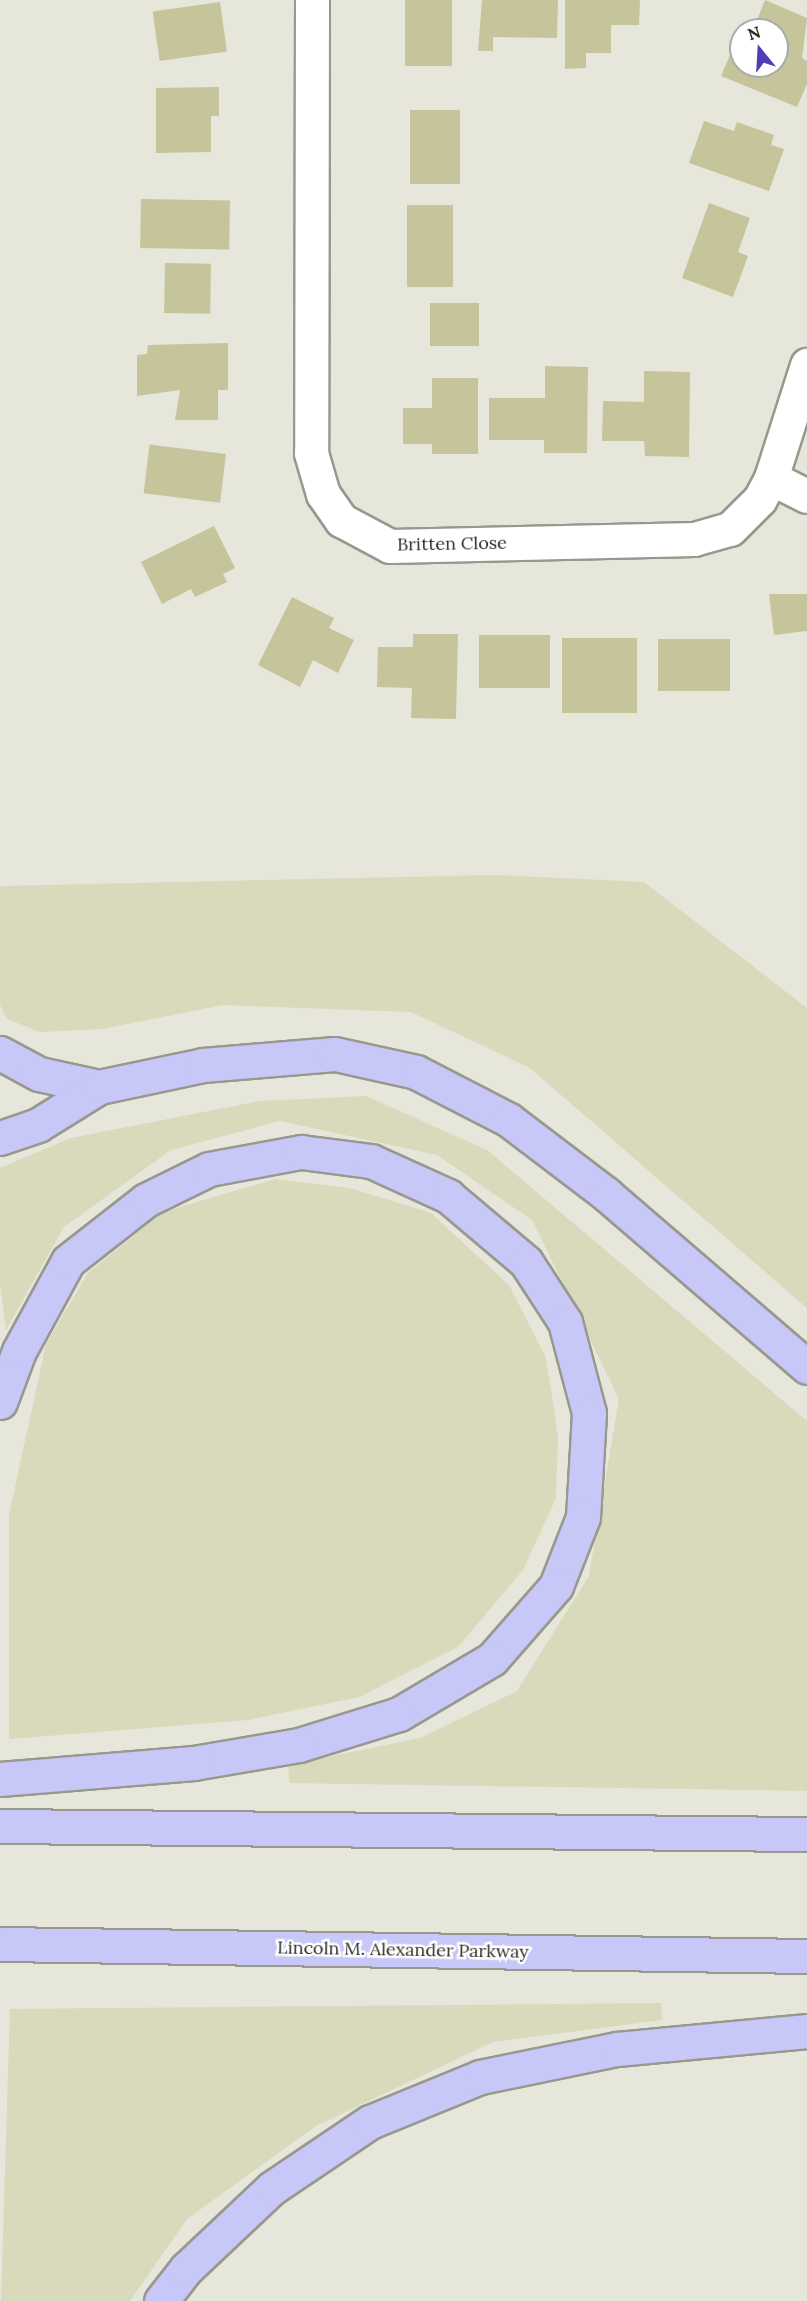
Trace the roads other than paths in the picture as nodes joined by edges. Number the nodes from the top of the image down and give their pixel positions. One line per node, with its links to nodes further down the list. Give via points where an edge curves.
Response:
1 (312, 0): 3 (street, Britten Close, via 311,453 323,494 341,520 390,546 694,539 730,529 760,499)
2 (807, 365): 3 (street, Britten Close)
3 (771, 478): 4 (street)
4 (807, 496)
5 (0, 1053): 6 (highway, via 39,1074)
6 (99, 1087): 7 (highway, via 38,1125); 8 (highway, via 280,1055 335,1054 416,1072 509,1120 606,1194)
7 (0, 1138)
8 (807, 1367)
9 (0, 1402): 10 (highway, via 19,1351 68,1261 146,1200 209,1169 301,1152 371,1161 448,1196 526,1262 565,1322 589,1413 583,1517 556,1586 492,1659 399,1714 299,1745 194,1763)
10 (0, 1779)
11 (0, 1826): 12 (highway)
12 (807, 1834)
13 (0, 1944): 14 (highway, Lincoln M. Alexander Parkway)
14 (48, 1946): 15 (highway); 16 (highway, Lincoln M. Alexander Parkway)
15 (0, 1954)
16 (807, 1956)
17 (807, 2031): 18 (highway, via 617,2049 480,2077 392,2113 272,2188 186,2270)
18 (161, 2301)

